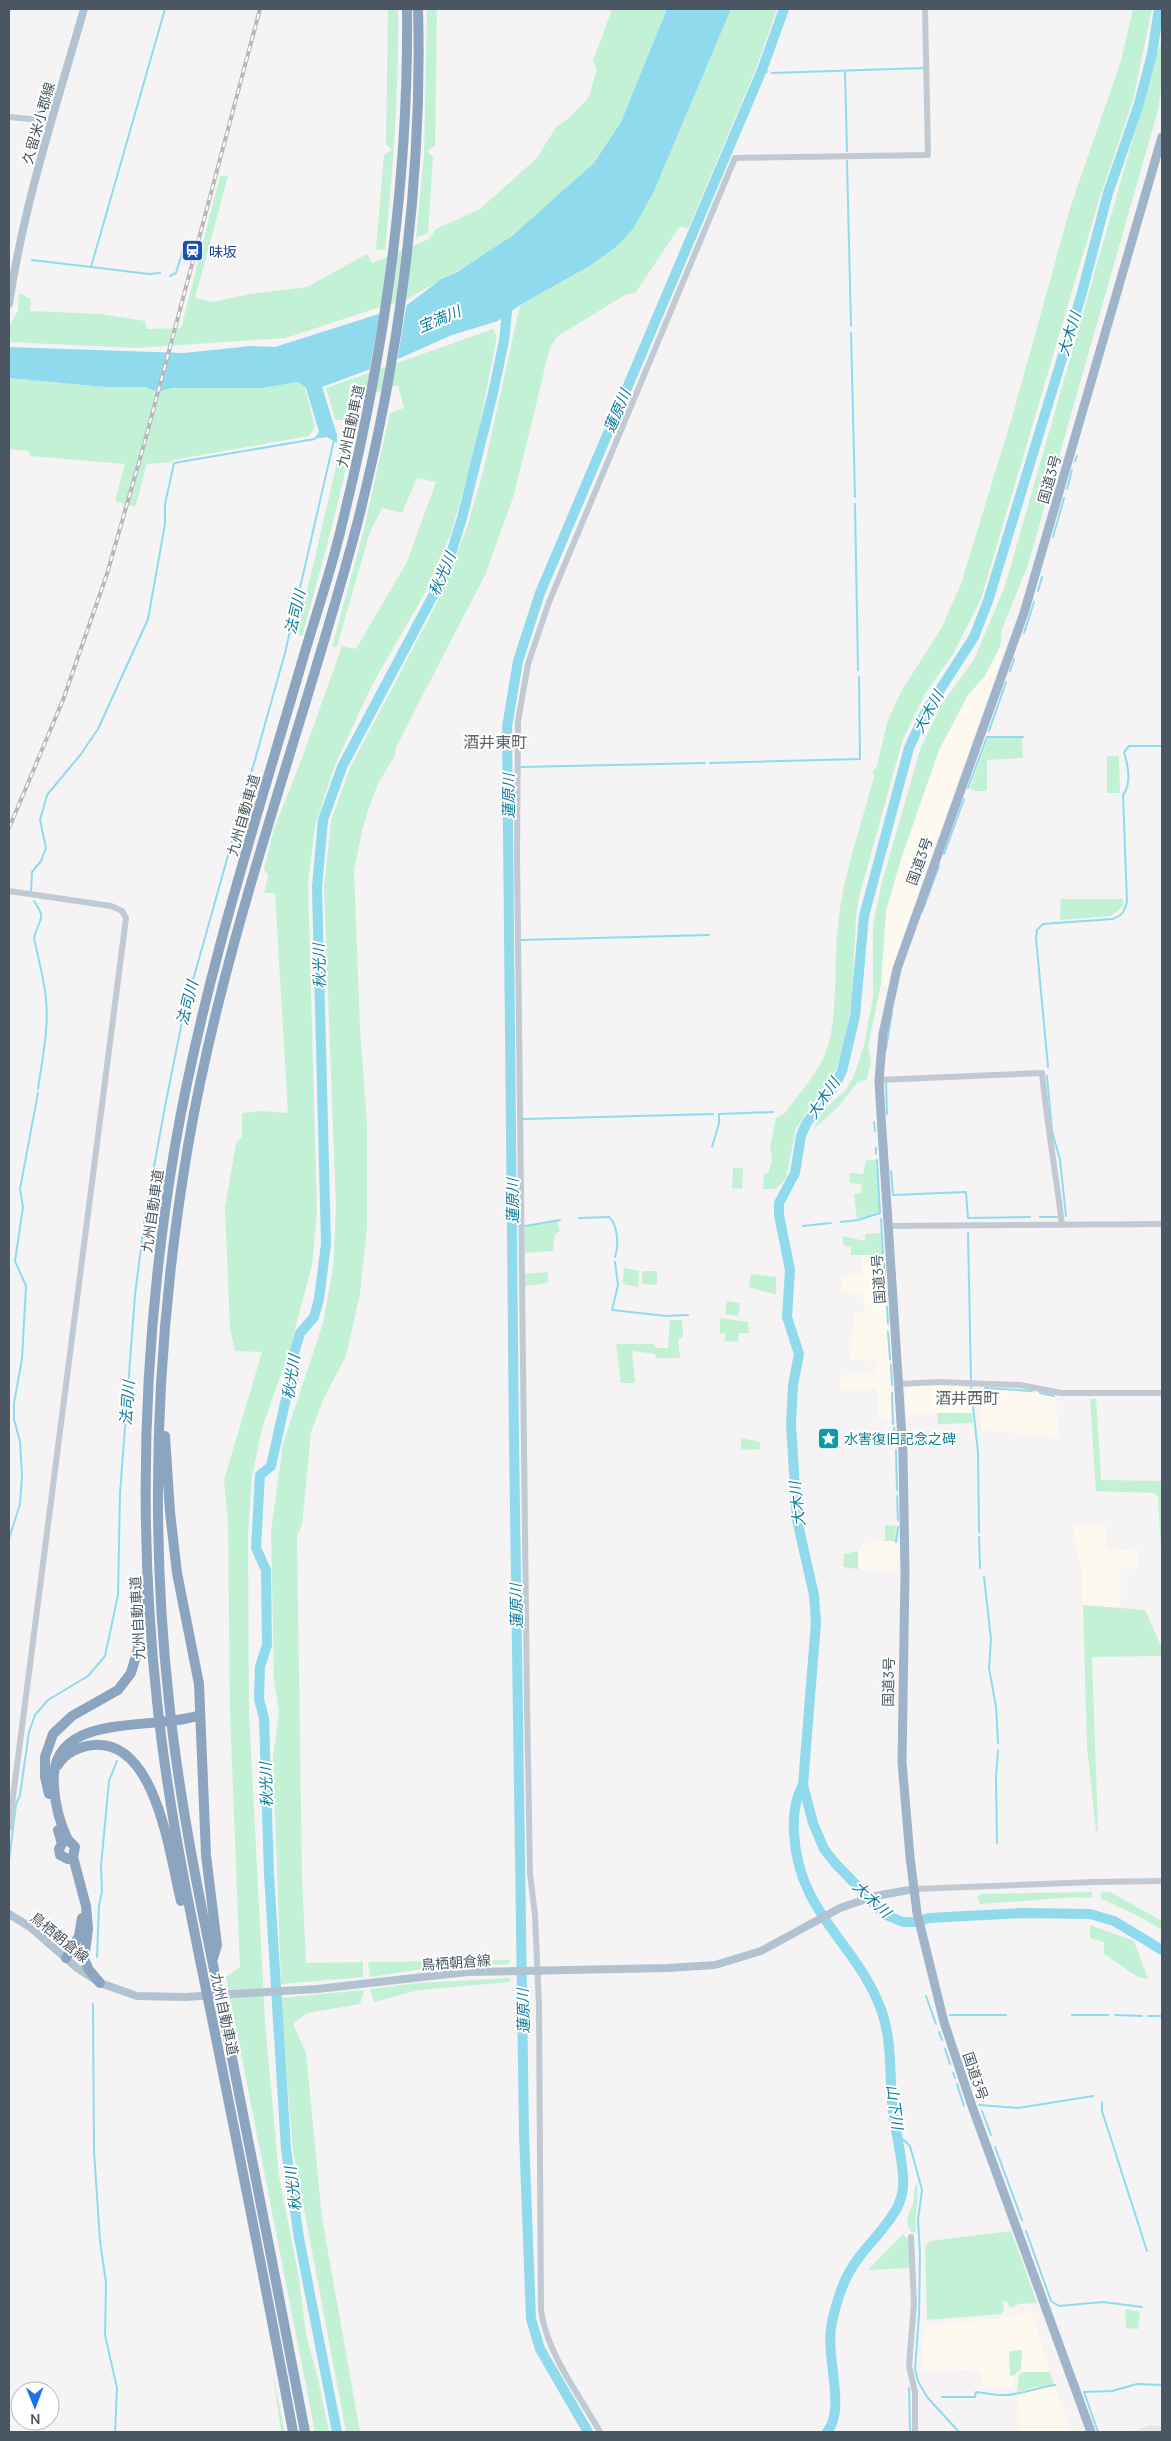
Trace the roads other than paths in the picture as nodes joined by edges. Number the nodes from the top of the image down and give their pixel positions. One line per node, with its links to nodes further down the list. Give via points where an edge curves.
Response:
1 (84, 9): 6 (main road, 久留米小郡線)
2 (407, 9): 17 (highway, 九州自動車道, via 405,131 393,266 371,397 342,527 221,941 185,1090 164,1222 151,1344 146,1442)
3 (418, 9): 15 (highway, 九州自動車道, via 416,131 405,264 384,394 356,529 213,1021 196,1100 176,1225)
4 (925, 9): 31 (street, via 928,155 735,158 549,602 528,664 518,721 517,873 530,1855)
5 (9, 117): 6 (street)
6 (52, 121): 8 (main road, 久留米小郡線, via 30,195)
7 (1162, 137): 10 (highway, 国道3号, via 1024,614 897,969 882,1034)
8 (9, 304)
9 (9, 891): 22 (street, via 111,906 122,911 126,918)
10 (880, 1080): 12 (street, via 1042,1073); 13 (highway, 国道3号)
11 (1162, 1224): 12 (street)
12 (1062, 1225): 13 (street)
13 (888, 1226): 14 (highway, 国道3号)
14 (899, 1384): 16 (street, via 1020,1385 1061,1393); 26 (highway, 国道3号, via 904,1554 902,1759)
15 (161, 1386): 18 (highway, via 177,1573 199,1684); 30 (highway, 九州自動車道, via 160,1552 168,1695 185,1819)
16 (1162, 1393)
17 (148, 1577): 21 (highway, via 140,1594 138,1649 131,1673 118,1690 72,1716 54,1734 45,1757); 33 (highway, 九州自動車道, via 156,1696 171,1812)
18 (200, 1715): 19 (highway); 30 (highway, via 206,1855 216,1945)
19 (145, 1721): 20 (highway, via 81,1734 59,1754); 21 (highway, via 96,1723 77,1729 64,1738 52,1757)
20 (53, 1774): 23 (highway, via 54,1794); 33 (highway, via 61,1760 72,1752 96,1744 117,1750 127,1757 146,1780 161,1818)
21 (49, 1793): 23 (highway)
22 (9, 1828)
23 (66, 1843): 24 (highway, via 76,1850)
24 (70, 1858): 28 (highway, via 86,1906); 29 (highway, via 82,1918 79,1936)
25 (1162, 1881): 26 (street)
26 (915, 1889): 31 (main road, 鳥栖朝倉線, via 874,1896 840,1908 761,1951 715,1964); 39 (highway, 国道3号, via 921,1932 942,2015)
27 (9, 1914): 29 (main road, 鳥栖朝倉線, via 30,1927)
28 (88, 1929): 29 (highway, via 86,1938); 32 (highway, via 84,1959)
29 (66, 1958): 32 (main road, 鳥栖朝倉線)
30 (212, 1962): 36 (highway, 九州自動車道)
31 (538, 1972): 32 (main road, 鳥栖朝倉線, via 467,1972 184,1998 138,1996); 37 (street, via 543,2323 555,2356)
32 (100, 1983)
33 (217, 2043): 35 (highway, 九州自動車道)
34 (911, 2237): 38 (street, via 914,2304 909,2366 915,2392)
35 (293, 2432)
36 (305, 2432)
37 (600, 2432)
38 (915, 2432)
39 (1091, 2432)

